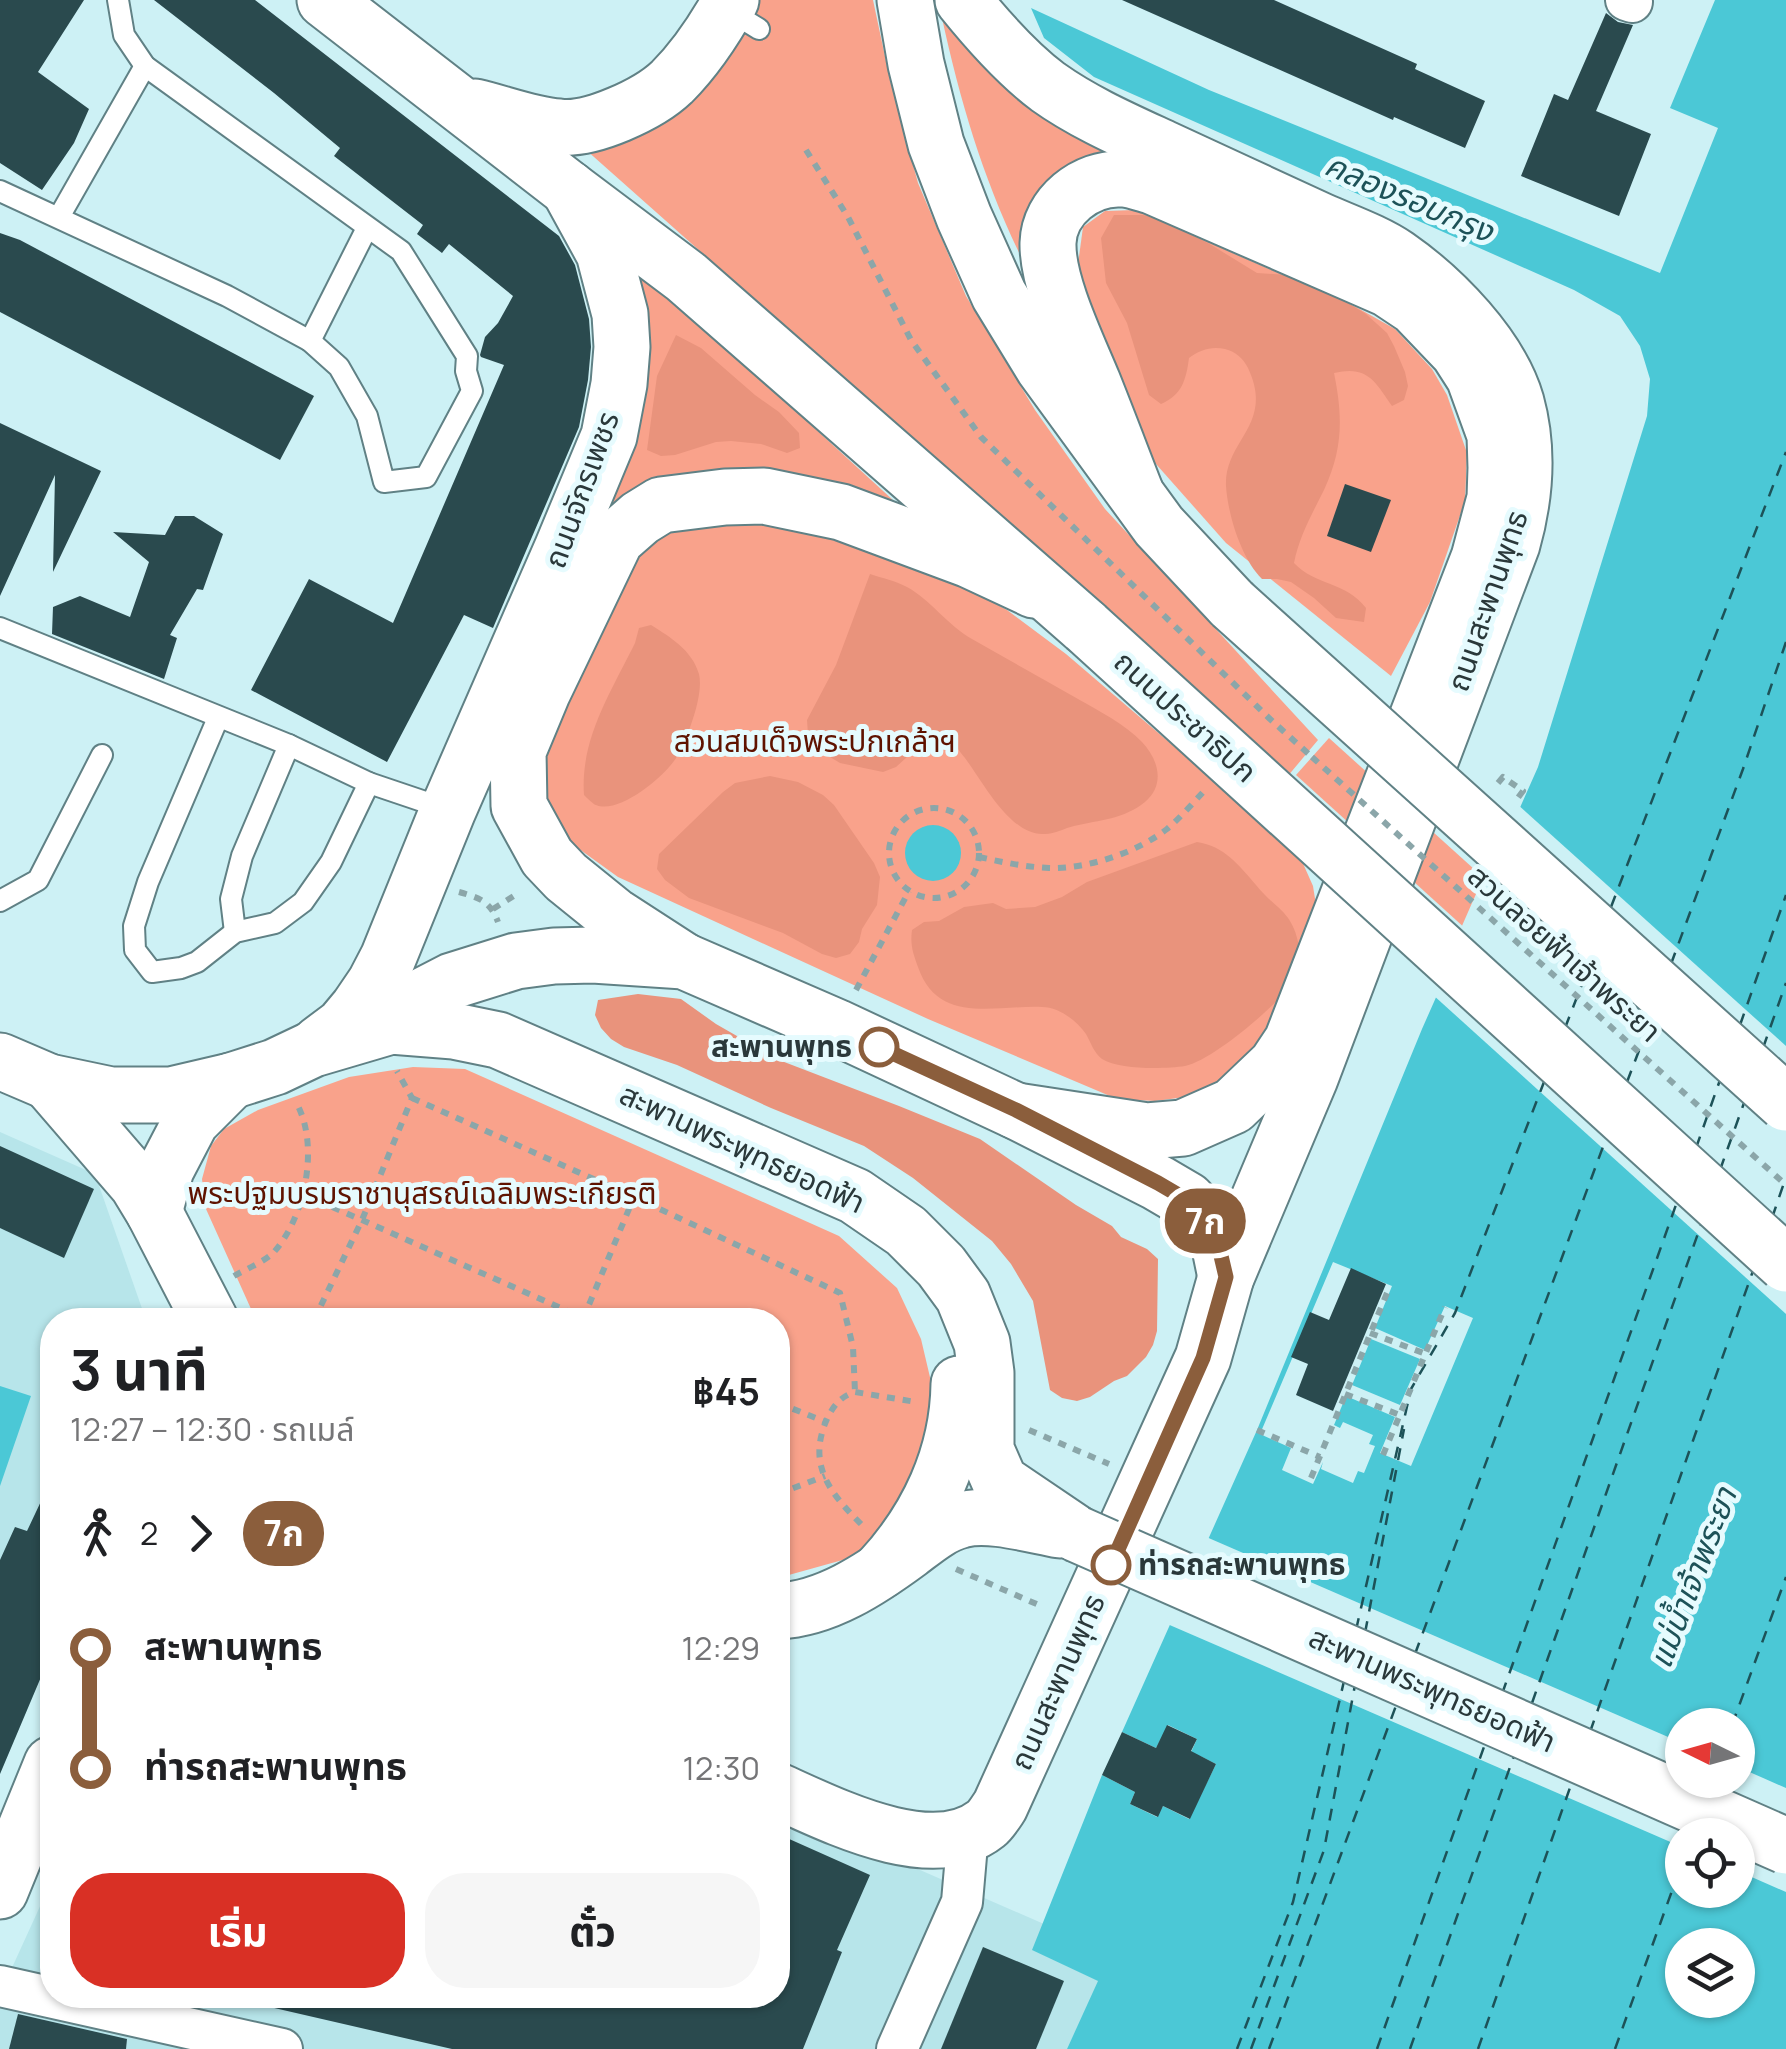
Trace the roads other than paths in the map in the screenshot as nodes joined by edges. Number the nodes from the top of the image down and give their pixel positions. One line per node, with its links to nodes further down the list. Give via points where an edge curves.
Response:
1 (118, 0): 6 (lane, via 124,35)
2 (325, 0): 7 (main road, ถนนจักรเพชร)
3 (905, 0): 13 (main road, via 936,144 999,295 1042,367)
4 (964, 0): 33 (main road, ถนนสะพานพุทธ, via 1049,88 1394,255 1440,291 1484,341 1515,399 1522,430 1522,509 1512,544 1310,1078)
5 (739, 13): 7 (main road, via 716,26 670,84 589,125 560,128)
6 (145, 66): 10 (lane); 11 (lane)
7 (458, 102): 8 (main road, ถนนจักรเพชร)
8 (569, 190): 14 (main road, ถนนประชาธิปก, via 686,277); 20 (main road, ถนนจักรเพชร, via 604,253 620,314 619,384 608,436)
9 (0, 191): 10 (lane)
10 (59, 218): 12 (lane)
11 (367, 228): 12 (lane); 12 (lane, via 401,251 467,356 472,391 426,477 384,482 367,416 339,368)
12 (310, 340)
13 (1134, 491): 28 (main road, bridge, via 1232,604); 29 (main road, via 1070,328 1048,245 1064,202 1094,183 1122,178 1356,274 1415,307 1474,377 1495,436 1495,498 1479,558 1292,1040 1276,1065 1234,1106 1184,1128 1148,1131)
14 (1070, 614): 23 (main road, via 970,560 904,534 764,496 662,505 616,539 518,751 518,806 566,877); 32 (main road, ถนนประชาธิปก, bridge)
15 (0, 628): 16 (lane)
16 (218, 718): 17 (lane); 22 (lane, via 148,882 134,950 152,972 181,968)
17 (289, 745): 19 (lane); 22 (lane, via 242,856 230,899)
18 (102, 755): 21 (lane, via 38,880)
19 (369, 783): 20 (lane); 22 (lane, via 331,862 303,902 275,923)
20 (448, 810): 26 (main road, ถนนจักรเพชร, via 375,983 343,1026)
21 (0, 901)
22 (235, 932)
23 (684, 961): 24 (main road, via 594,955 516,961 418,998); 29 (main road)
24 (383, 1028): 26 (main road, ถนนจักรเพชร); 31 (main road, สะพานพระพุทธยอดฟ้า, via 454,1030 498,1040 855,1196)
25 (0, 1061): 27 (main road)
26 (273, 1065): 27 (main road, via 170,1095 111,1095); 30 (main road, ถนนจักรเพชร, via 191,1121 166,1169)
27 (49, 1082): 30 (main road)
28 (1786, 1102)
29 (1016, 1110): 33 (main road, via 1187,1200 1218,1243)
30 (154, 1212): 34 (main road)
31 (906, 1231): 35 (main road, สะพานพระพุทธยอดฟ้า, via 963,1296 982,1343 986,1450 1000,1482); 36 (main road, via 950,1330 958,1414 938,1484)
32 (1786, 1264)
33 (1226, 1277): 40 (main road, ถนนสะพานพุทธ, via 1203,1358 1012,1782 986,1824)
34 (203, 1307)
35 (1077, 1534): 36 (main road, สะพานพระพุทธยอดฟ้า, via 964,1518); 41 (main road, สะพานพระพุทธยอดฟ้า, bridge)
36 (880, 1571): 37 (main road, สะพานพระพุทธยอดฟ้า, via 845,1592)
37 (790, 1611)
38 (790, 1796): 40 (main road, via 899,1837)
39 (40, 1807): 42 (main road, via 30,1843)
40 (968, 1833): 47 (street, via 962,1902)
41 (1786, 1846)
42 (0, 1892)
43 (0, 1986): 44 (street)
44 (40, 1995)
45 (98, 2008): 46 (street)
46 (282, 2049)
47 (897, 2049)

